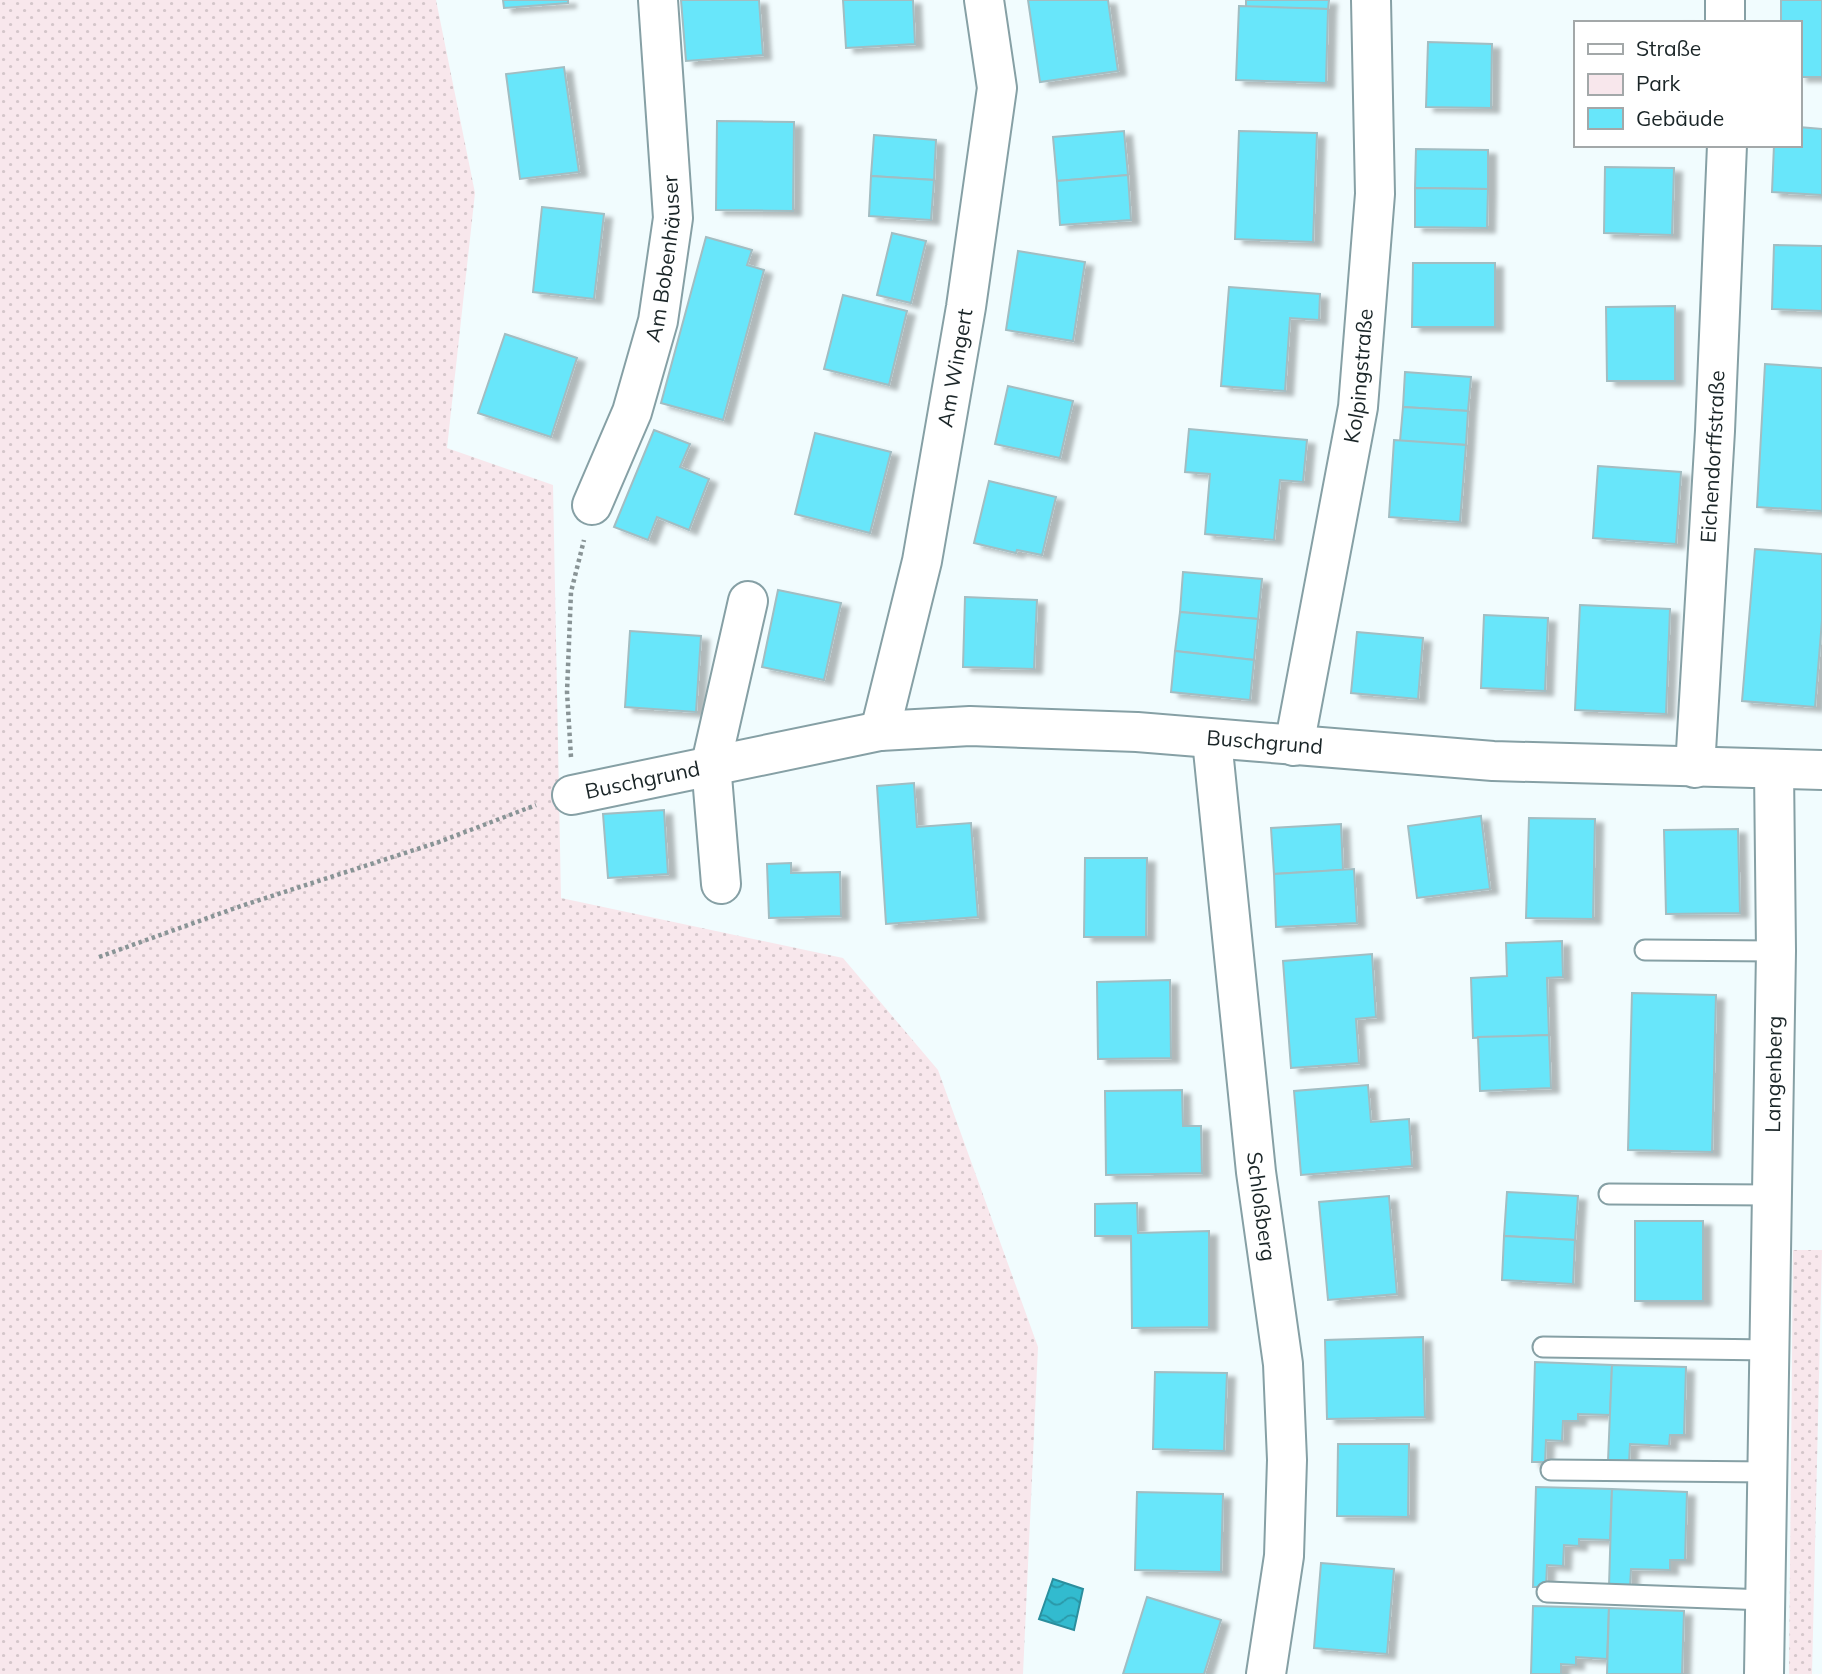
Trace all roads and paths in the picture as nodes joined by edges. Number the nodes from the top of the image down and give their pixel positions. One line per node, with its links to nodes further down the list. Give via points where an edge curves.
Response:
1 (659, 0): 7 (street, Am Bobenhäuser, via 673,218 658,321 632,412)
2 (984, 0): 9 (street, Am Wingert, via 997,88 966,307 922,561)
3 (1371, 0): 11 (street, Kolpingstraße, via 1375,194 1358,407)
4 (1725, 0): 5 (street)
5 (1725, 21)
6 (1727, 147): 13 (street, Eichendorffstraße)
7 (592, 505): 16 (path, via 571,592)
8 (748, 601): 12 (street, Buschgrund)
9 (880, 731): 10 (street, Buschgrund, via 1045,727); 12 (street, Buschgrund)
10 (1212, 740): 11 (street, Buschgrund); 29 (street, Schloßberg, via 1256,1172 1283,1364 1287,1460 1283,1556)
11 (1294, 746): 13 (street, Buschgrund, via 1493,761)
12 (711, 764): 16 (street, Buschgrund); 17 (street, Buschgrund)
13 (1695, 768): 14 (street, Buschgrund)
14 (1774, 769): 15 (street, Buschgrund); 19 (street, Langenberg)
15 (1822, 770)
16 (572, 795): 20 (path)
17 (720, 884)
18 (1645, 950): 19 (lane)
19 (1776, 951): 22 (street, Langenberg)
20 (99, 957)
21 (1609, 1194): 22 (lane)
22 (1772, 1195): 24 (street, Langenberg)
23 (1543, 1348): 24 (lane)
24 (1772, 1350): 26 (street, Langenberg)
25 (1551, 1470): 26 (lane)
26 (1769, 1472): 28 (street, Langenberg)
27 (1547, 1592): 28 (lane)
28 (1766, 1600): 30 (street, Langenberg)
29 (1266, 1674)
30 (1764, 1674)

